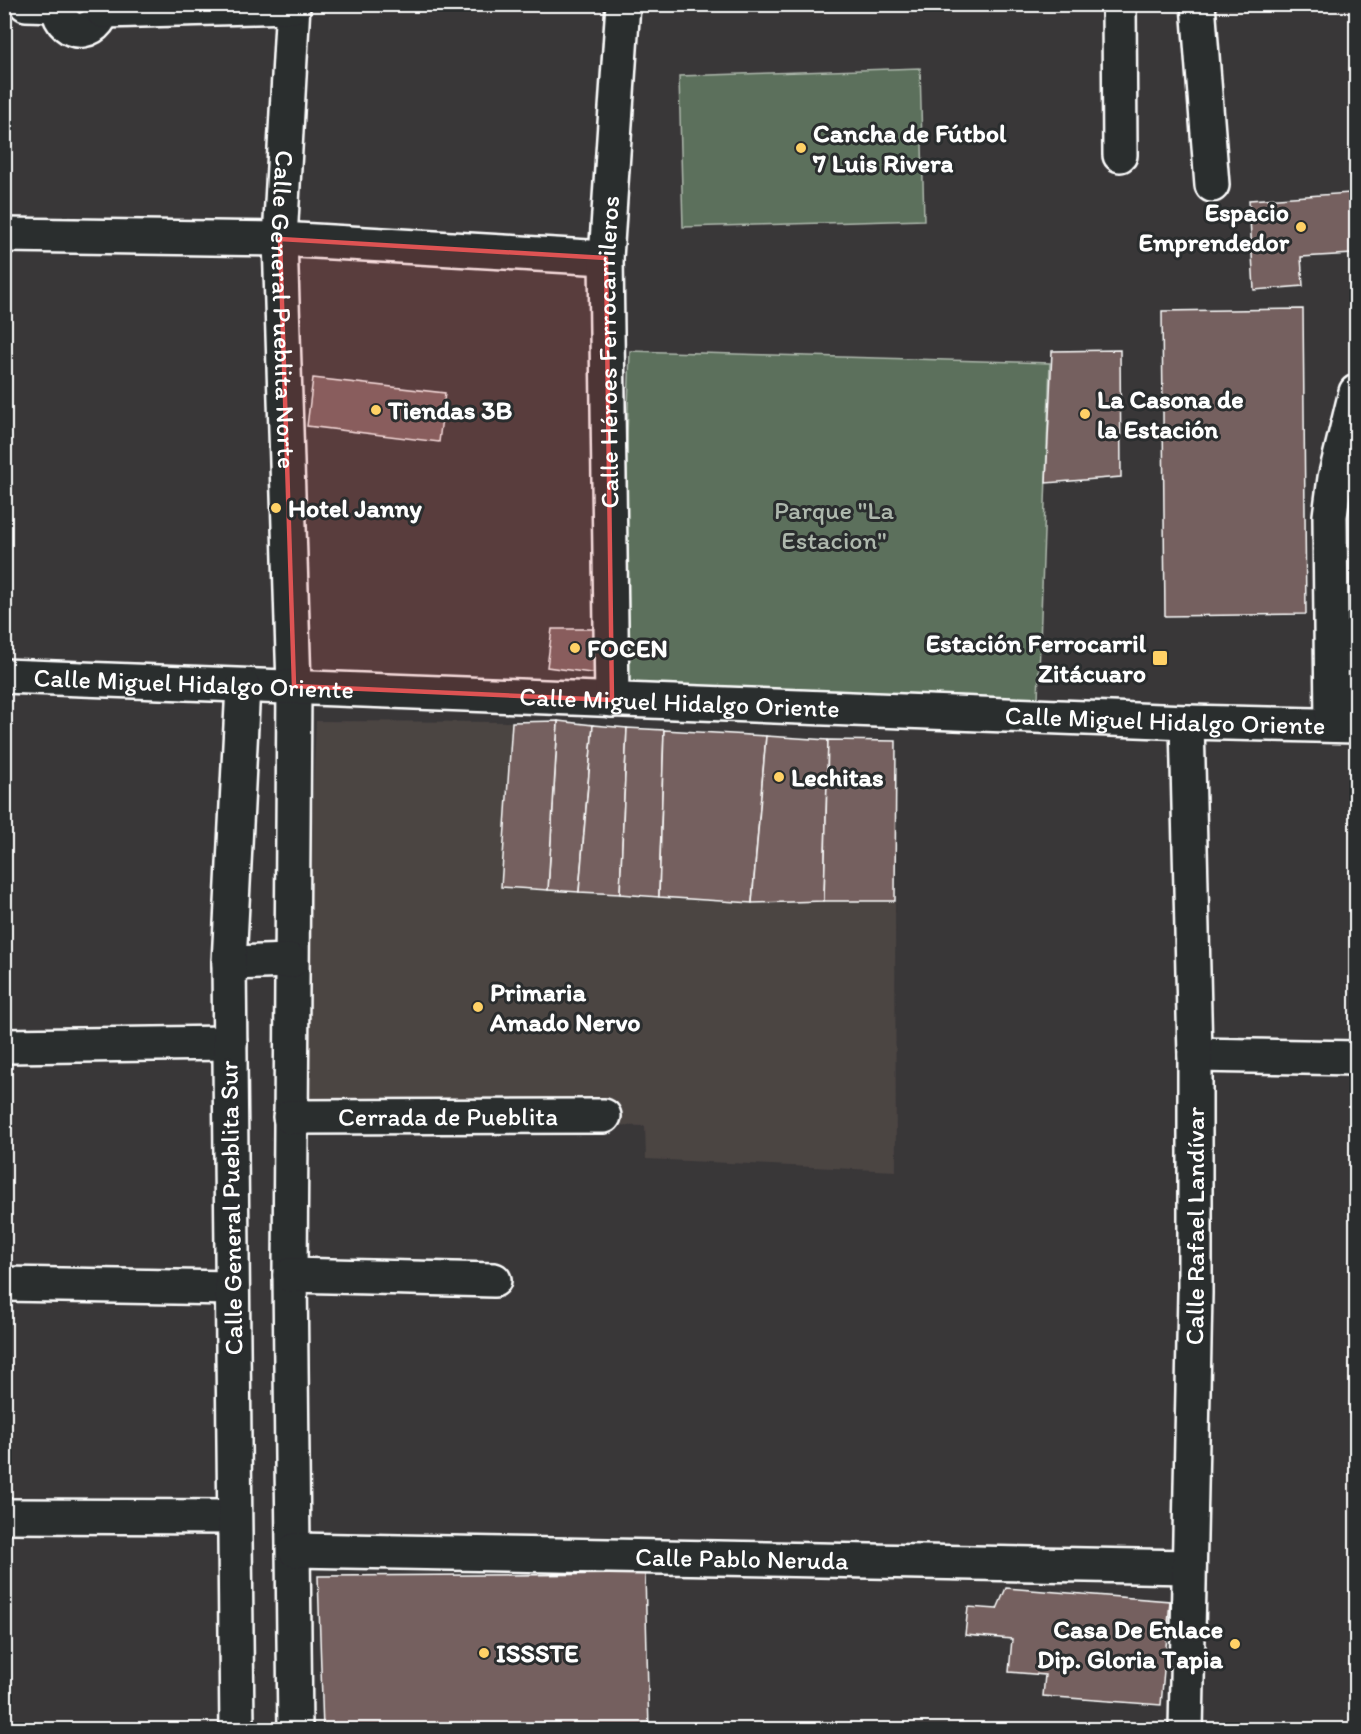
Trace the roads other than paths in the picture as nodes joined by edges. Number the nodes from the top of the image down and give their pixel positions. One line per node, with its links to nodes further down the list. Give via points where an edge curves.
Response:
1 (26, 4): 4 (street)
2 (623, 4): 12 (street, Calle Héroes Ferrocarrileros)
3 (1198, 4): 9 (street)
4 (57, 5): 6 (street, via 59,19 70,28 84,31 96,24)
5 (293, 5): 6 (street); 11 (street, Calle General Pueblita Norte)
6 (102, 8)
7 (1115, 8): 8 (street)
8 (1120, 155)
9 (1212, 185)
10 (4, 236): 11 (street)
11 (280, 239): 12 (street); 16 (street, Calle General Pueblita Norte)
12 (606, 258): 17 (street, Calle Héroes Ferrocarrileros)
13 (1356, 392): 19 (street, via 1330,516)
14 (4, 676): 15 (street, Calle Miguel Hidalgo Oriente)
15 (243, 686): 16 (street, Calle Miguel Hidalgo Oriente); 21 (street, Calle General Pueblita Sur)
16 (294, 686): 17 (street, Calle Miguel Hidalgo Oriente); 20 (street)
17 (612, 700): 18 (street, Calle Miguel Hidalgo Oriente)
18 (1188, 722): 19 (street, Calle Miguel Hidalgo Oriente); 24 (street, Calle Rafael Landívar)
19 (1344, 725)
20 (291, 961): 21 (street); 27 (street)
21 (229, 963): 22 (street, Calle General Pueblita Sur)
22 (230, 1043): 23 (street); 31 (street, Calle General Pueblita Sur)
23 (4, 1046)
24 (1195, 1055): 25 (street); 35 (street, Calle Rafael Landívar)
25 (1356, 1058)
26 (604, 1116): 27 (street, Cerrada de Pueblita)
27 (290, 1117): 28 (street)
28 (290, 1275): 29 (street); 34 (street)
29 (494, 1280)
30 (4, 1284): 31 (street)
31 (232, 1288): 33 (street, Calle General Pueblita Sur)
32 (4, 1516): 33 (street)
33 (234, 1517): 36 (street, Calle General Pueblita Sur)
34 (295, 1550): 35 (street, Calle Pablo Neruda); 37 (street)
35 (1189, 1567): 38 (street, Calle Rafael Landívar)
36 (237, 1730)
37 (295, 1730)
38 (1186, 1730)

